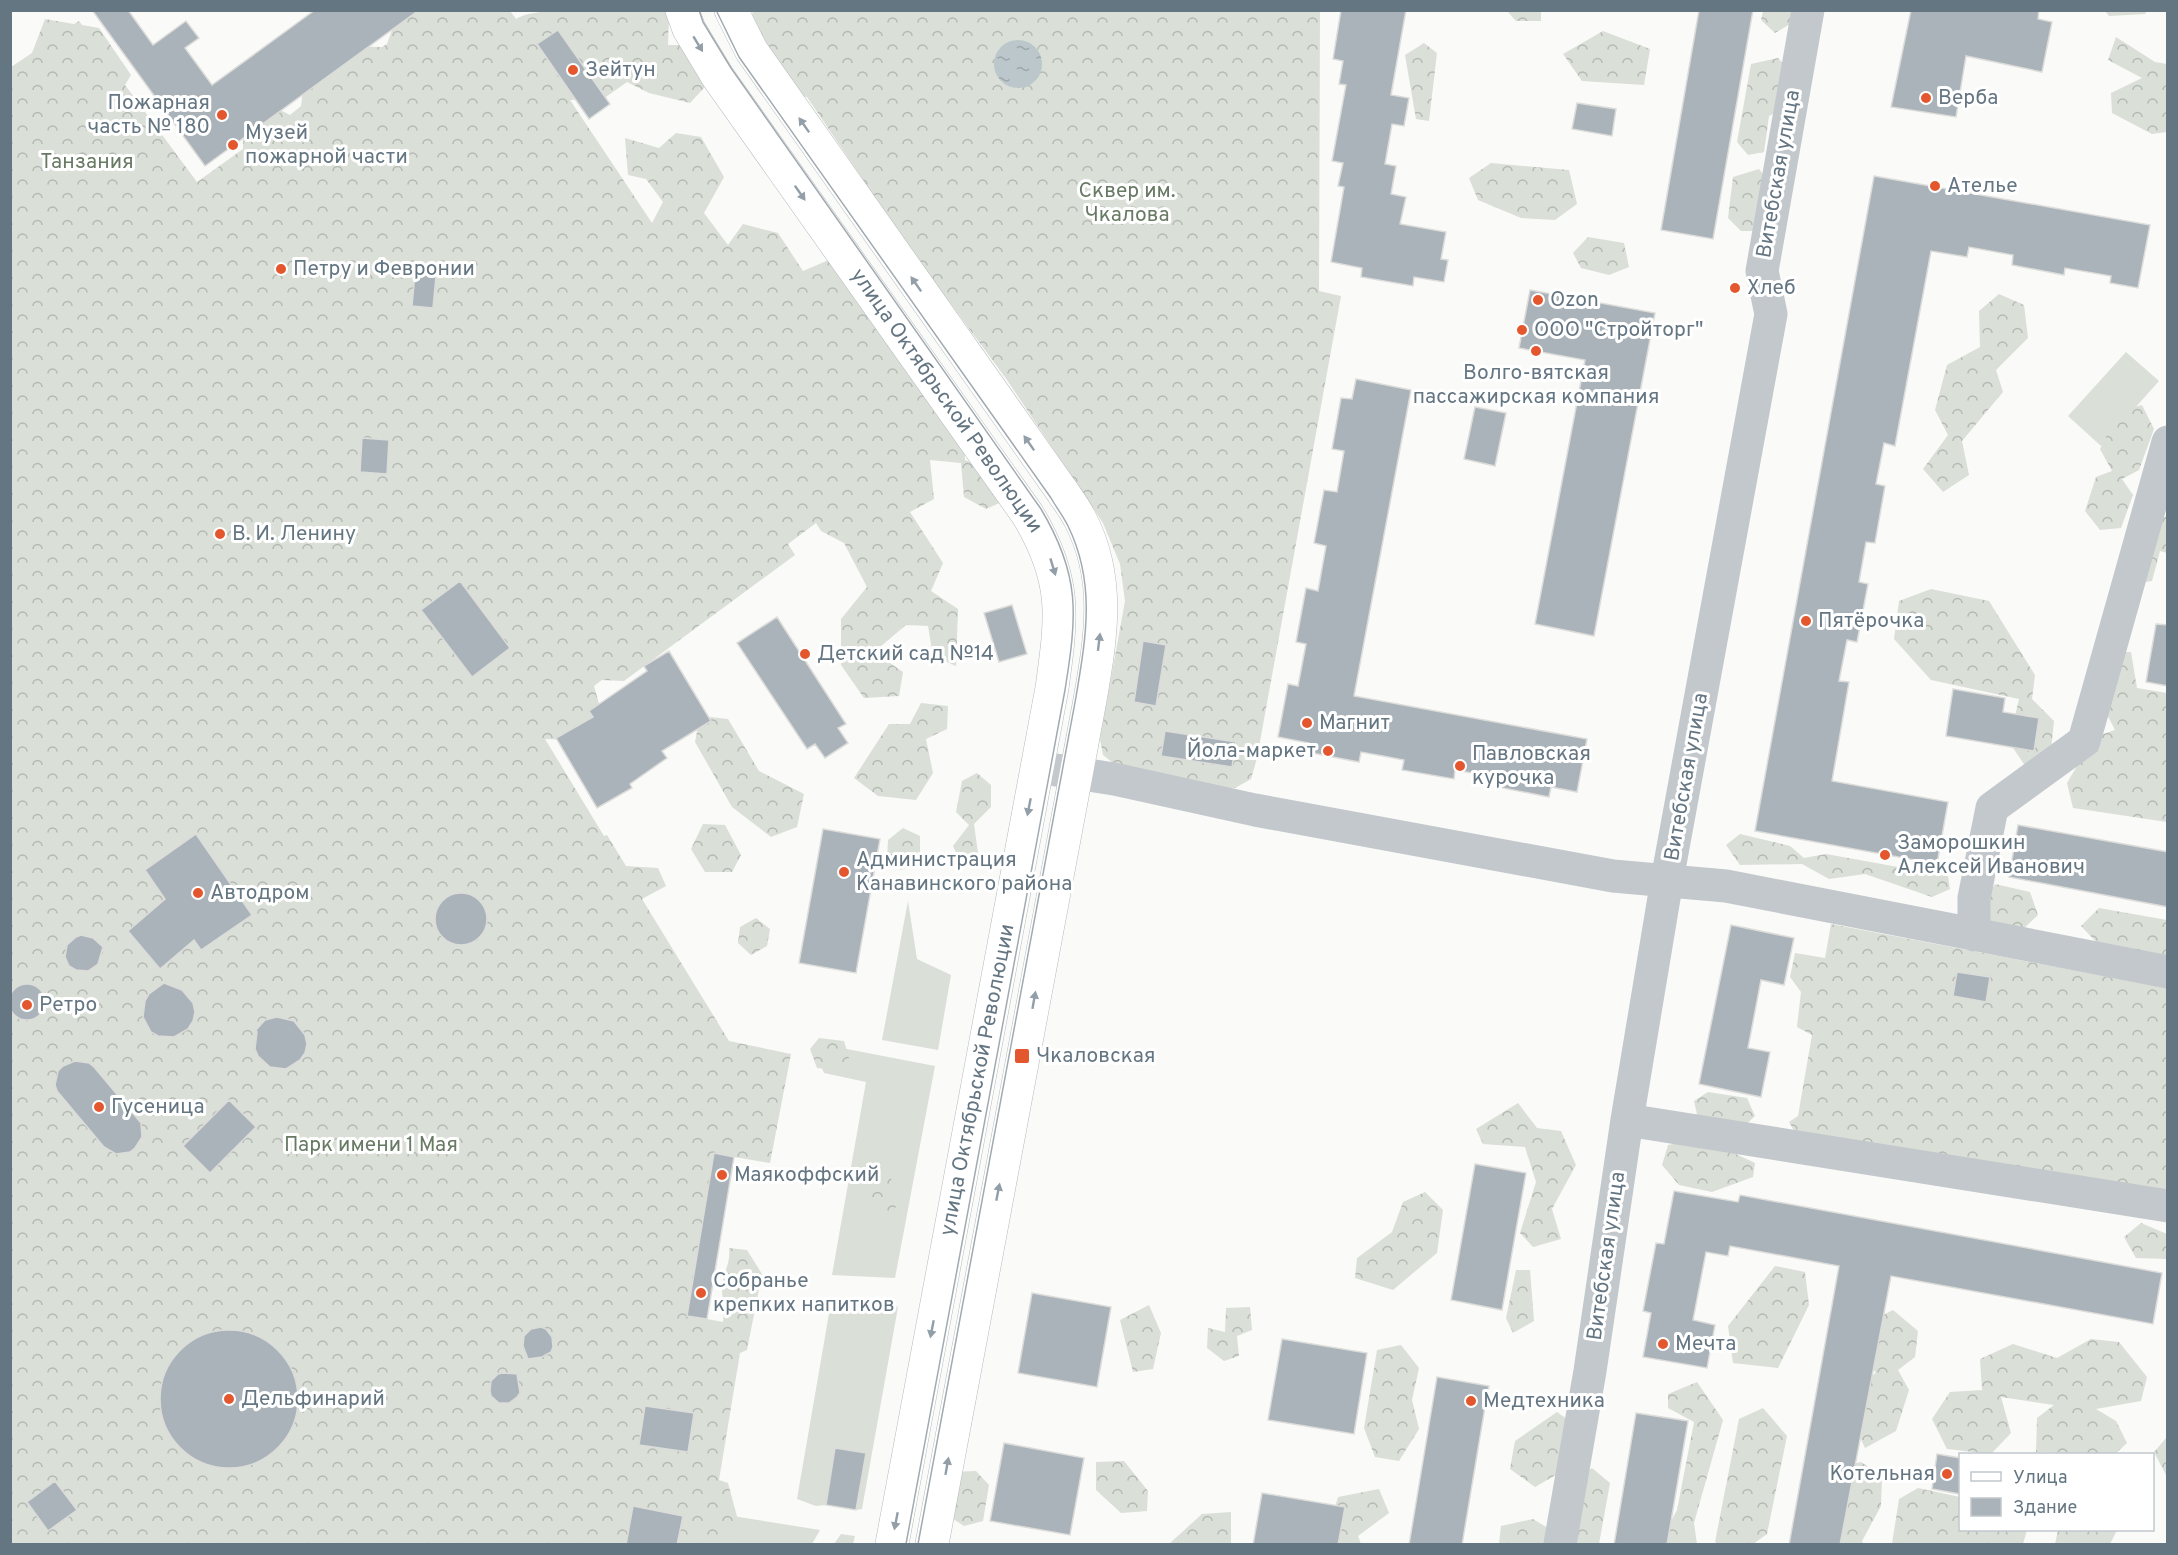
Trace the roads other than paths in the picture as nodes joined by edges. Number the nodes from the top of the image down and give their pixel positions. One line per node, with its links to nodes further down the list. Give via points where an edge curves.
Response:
1 (682, 10): 5 (main road, улица Октябрьской Революции, one-way to 5, via 718,77 1043,539 1058,586 1059,617)
2 (731, 10): 6 (main road, улица Октябрьской Революции, one-way to 2, via 1100,640 1101,604 1099,579 1080,520 751,50)
3 (1808, 10): 7 (street, Витебская улица, via 1762,271 1771,314)
4 (2168, 442): 8 (street, via 2084,741 1992,808 1974,898)
5 (1037, 767): 6 (street); 12 (main road, улица Октябрьской Революции, one-way to 12)
6 (1076, 773): 7 (street, via 1613,876); 13 (main road, улица Октябрьской Революции, one-way to 6)
7 (1667, 880): 8 (street, via 1726,886); 10 (street, Витебская улица)
8 (1974, 935): 9 (street)
9 (2168, 972)
10 (1626, 1120): 11 (street); 18 (street, Витебская улица)
11 (2168, 1206)
12 (951, 1226): 13 (main road); 14 (main road, улица Октябрьской Революции)
13 (990, 1233): 15 (main road, улица Октябрьской Революции)
14 (938, 1296): 15 (main road); 16 (main road, улица Октябрьской Революции, one-way to 16)
15 (977, 1303): 17 (main road, улица Октябрьской Революции, one-way to 15)
16 (892, 1545)
17 (932, 1545)
18 (1560, 1545)

